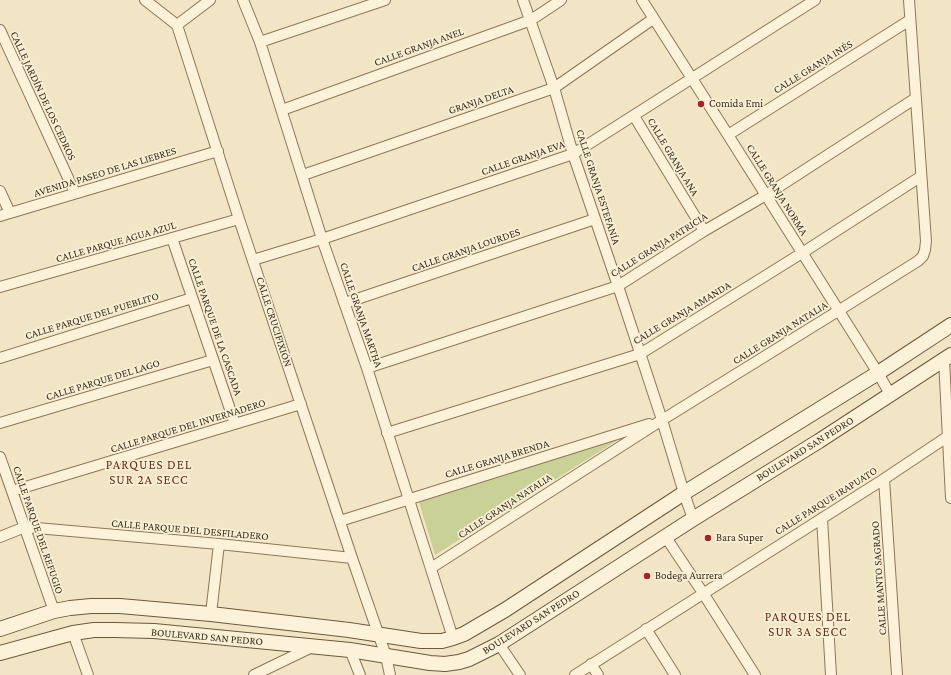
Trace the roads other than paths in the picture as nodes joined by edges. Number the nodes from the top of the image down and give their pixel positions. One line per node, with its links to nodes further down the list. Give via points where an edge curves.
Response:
1 (145, 0): 13 (street)
2 (210, 0): 13 (street)
3 (243, 0): 15 (street, CALLE GRANJA MARTHA)
4 (385, 0): 15 (street)
5 (523, 0): 11 (street, CALLE GRANJA ESTEFANÍA)
6 (561, 0): 11 (street, CALLE GRANJA ANEL)
7 (642, 0): 10 (street, CALLE GRANJA NORMA)
8 (815, 0): 16 (street, CALLE GRANJA EVA)
9 (909, 0): 12 (street, CALLE GRANJA NATALIA)
10 (653, 19): 16 (street, CALLE GRANJA NORMA); 17 (street, GRANJA DELTA)
11 (530, 20): 17 (street, CALLE GRANJA ESTEFANÍA); 19 (street, CALLE GRANJA ANEL)
12 (910, 20): 18 (street, CALLE GRANJA NATALIA); 21 (street, CALLE GRANJA INÉS)
13 (177, 25): 22 (street, CALLE CRUCIFIXIÓN)
14 (0, 30): 27 (street, CALLE JARDÍN DE LOS CEDROS)
15 (260, 42): 19 (street, CALLE GRANJA MARTHA)
16 (692, 78): 20 (street, CALLE GRANJA EVA); 21 (street, CALLE GRANJA NORMA)
17 (554, 88): 23 (street, CALLE GRANJA ESTEFANÍA); 24 (street, GRANJA DELTA)
18 (916, 98): 25 (street, CALLE GRANJA NATALIA); 28 (street, CALLE GRANJA PATRICIA)
19 (282, 110): 24 (street, CALLE GRANJA MARTHA)
20 (634, 116): 23 (street, CALLE GRANJA EVA); 33 (street, CALLE GRANJA ANA)
21 (728, 134): 28 (street, CALLE GRANJA NORMA)
22 (218, 151): 27 (street, AVENIDA PASEO DE LAS LIEBRES); 31 (street, CALLE CRUCIFIXIÓN)
23 (573, 154): 32 (street, CALLE GRANJA ESTEFANÍA); 35 (street, CALLE GRANJA EVA)
24 (303, 175): 35 (street, CALLE GRANJA MARTHA)
25 (920, 176): 36 (street, CALLE GRANJA AMANDA); 42 (street, CALLE GRANJA NATALIA, via 926,241 923,256)
26 (0, 191): 29 (street)
27 (75, 193): 29 (street, AVENIDA PASEO DE LAS LIEBRES)
28 (766, 195): 33 (street, CALLE GRANJA PATRICIA); 36 (street, CALLE GRANJA NORMA)
29 (10, 213): 30 (street, AVENIDA PASEO DE LAS LIEBRES)
30 (0, 216)
31 (239, 219): 34 (street, CALLE PARQUE AGUA AZUL); 37 (street, CALLE CRUCIFIXIÓN)
32 (595, 219): 38 (street, CALLE GRANJA ESTEFANÍA); 41 (street, CALLE GRANJA LOURDES)
33 (704, 231): 38 (street, CALLE GRANJA PATRICIA)
34 (172, 238): 39 (street, CALLE PARQUE AGUA AZUL); 40 (street, CALLE PARQUE DE LA CASCADA)
35 (322, 239): 37 (street, CALLE GRANJA EVA); 41 (street, CALLE GRANJA MARTHA)
36 (802, 253): 42 (street, CALLE GRANJA NORMA); 44 (street, CALLE GRANJA AMANDA)
37 (253, 260): 51 (street, CALLE CRUCIFIXIÓN)
38 (618, 286): 44 (street, CALLE GRANJA ESTEFANÍA); 48 (street, CALLE GRANJA PATRICIA)
39 (0, 287)
40 (192, 298): 46 (street, CALLE PARQUE DEL PUEBLITO); 47 (street, CALLE PARQUE DE LA CASCADA)
41 (345, 303): 48 (street, CALLE GRANJA MARTHA)
42 (838, 311): 49 (street, CALLE GRANJA NORMA); 52 (street, CALLE GRANJA NATALIA)
43 (951, 325): 49 (street)
44 (640, 354): 52 (street, CALLE GRANJA ESTEFANÍA); 55 (street, CALLE GRANJA AMANDA)
45 (947, 357): 50 (street, BOULEVARD SAN PEDRO); 56 (street)
46 (0, 358)
47 (213, 360): 53 (street, CALLE PARQUE DEL LAGO); 54 (street, CALLE PARQUE DE LA CASCADA)
48 (367, 368): 55 (street, CALLE GRANJA MARTHA)
49 (878, 373): 50 (street, CALLE GRANJA NORMA); 60 (street)
50 (890, 394): 64 (street, BOULEVARD SAN PEDRO)
51 (301, 404): 54 (street, CALLE PARQUE DEL INVERNADERO); 65 (street, CALLE CRUCIFIXIÓN)
52 (662, 420): 60 (street, CALLE GRANJA ESTEFANÍA); 62 (street, CALLE GRANJA BRENDA); 71 (street, CALLE GRANJA NATALIA)
53 (0, 423)
54 (235, 424): 59 (street, CALLE PARQUE DEL INVERNADERO)
55 (388, 433): 62 (street, CALLE GRANJA MARTHA)
56 (947, 437): 58 (street, CALLE PARQUE IRAPUATO); 61 (street)
57 (0, 457): 59 (street, CALLE PARQUE DEL REFUGIO)
58 (884, 479): 63 (street, CALLE PARQUE IRAPUATO); 98 (street, CALLE MANTO SAGRADO)
59 (12, 491): 66 (street, CALLE PARQUE DEL REFUGIO)
60 (684, 493): 64 (street, CALLE GRANJA ESTEFANÍA); 79 (street, via 505,610)
61 (951, 498)
62 (408, 499): 65 (street, CALLE GRANJA BRENDA); 71 (street, CALLE GRANJA MARTHA)
63 (822, 518): 72 (street, CALLE PARQUE IRAPUATO); 97 (street)
64 (693, 519): 67 (street, BOULEVARD SAN PEDRO)
65 (340, 521): 70 (street, CALLE CRUCIFIXIÓN)
66 (25, 527): 68 (street); 69 (street, CALLE PARQUE DEL DESFILADERO); 73 (street, CALLE PARQUE DEL REFUGIO)
67 (666, 536): 72 (street); 81 (street, BOULEVARD SAN PEDRO)
68 (0, 537)
69 (219, 544): 70 (street, CALLE PARQUE DEL DESFILADERO); 74 (street)
70 (352, 558): 78 (street, CALLE CRUCIFIXIÓN)
71 (431, 568): 79 (street, CALLE GRANJA MARTHA)
72 (703, 593): 75 (street, CALLE PARQUE IRAPUATO); 96 (street)
73 (54, 611): 74 (street, BOULEVARD SAN PEDRO, via 91,606 120,606); 76 (street, BOULEVARD SAN PEDRO)
74 (211, 614): 78 (street, BOULEVARD SAN PEDRO)
75 (646, 629): 86 (street, CALLE PARQUE IRAPUATO); 95 (street)
76 (0, 630)
77 (73, 633): 82 (street, BOULEVARD SAN PEDRO, via 94,630 154,631); 84 (street, BOULEVARD SAN PEDRO); 88 (street)
78 (378, 634): 80 (street); 85 (street, CALLE CRUCIFIXIÓN)
79 (453, 638): 80 (street)
80 (421, 641): 87 (street)
81 (499, 644): 87 (street, BOULEVARD SAN PEDRO, via 469,659); 92 (street)
82 (313, 646): 83 (street, BOULEVARD SAN PEDRO); 89 (street)
83 (350, 650): 85 (street, BOULEVARD SAN PEDRO); 90 (street)
84 (0, 653)
85 (386, 656): 87 (street, BOULEVARD SAN PEDRO); 91 (street, CALLE CRUCIFIXIÓN)
86 (591, 664): 93 (street, CALLE PARQUE IRAPUATO); 94 (street)
87 (434, 669)
88 (88, 675)
89 (254, 675)
90 (360, 675)
91 (390, 675)
92 (520, 675)
93 (575, 675)
94 (598, 675)
95 (676, 675)
96 (755, 675)
97 (831, 675)
98 (897, 675)

